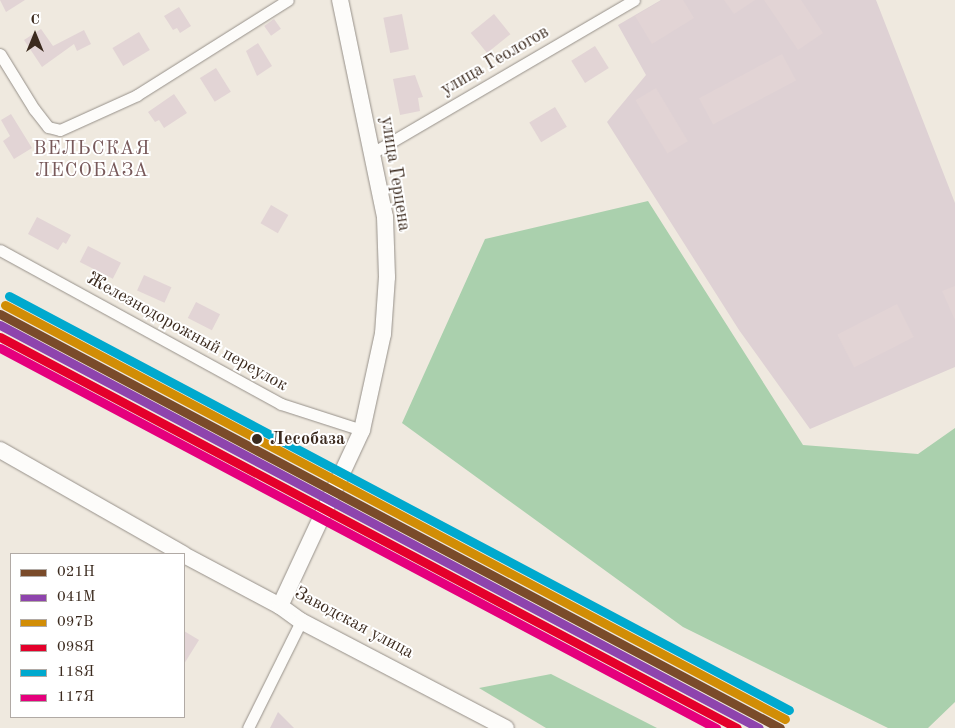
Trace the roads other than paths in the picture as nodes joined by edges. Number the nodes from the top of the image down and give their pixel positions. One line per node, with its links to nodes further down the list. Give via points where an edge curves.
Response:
1 (288, 0): 4 (street, via 137,95 54,131 34,110)
2 (340, 0): 5 (street, улица Герцена)
3 (634, 0): 5 (street, улица Геологов)
4 (0, 54)
5 (374, 152): 7 (street, улица Герцена, via 385,217 387,277 383,334)
6 (0, 250): 7 (street, Железнодорожный переулок, via 281,404)
7 (362, 430): 11 (street, улица Герцена, via 336,492)
8 (0, 450): 9 (street, Заводская улица)
9 (181, 553)
10 (185, 555): 11 (street, Заводская улица)
11 (280, 606): 12 (street, Заводская улица)
12 (301, 621): 13 (street); 14 (street, Заводская улица)
13 (248, 728)
14 (506, 728)

